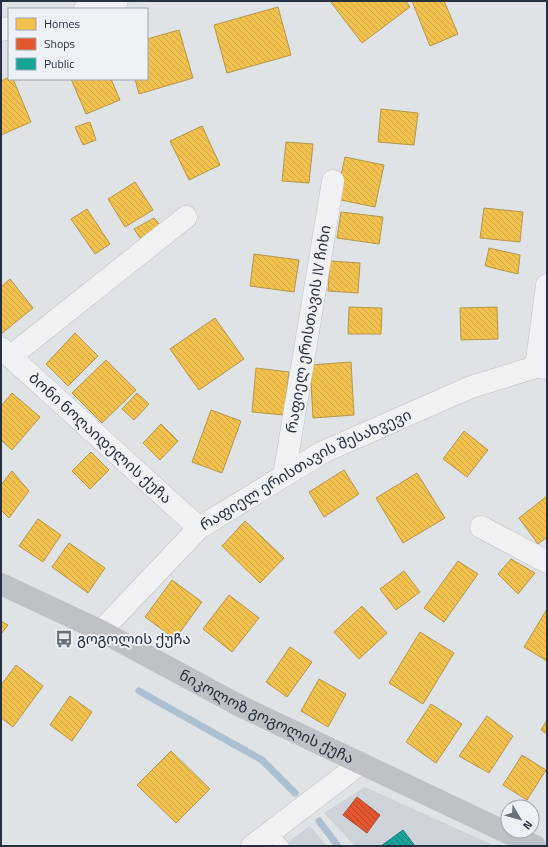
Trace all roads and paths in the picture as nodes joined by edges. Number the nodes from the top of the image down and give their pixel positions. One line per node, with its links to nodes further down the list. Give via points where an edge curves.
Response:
1 (117, 1): 2 (street)
2 (89, 8)
3 (333, 181): 8 (street, რაფიელ ერისთავის IV ჩიხი)
4 (186, 217): 6 (street)
5 (547, 285): 7 (street)
6 (6, 352): 10 (street, ბონი ნოღაიდელის ქუჩა)
7 (541, 368): 8 (street, რაფიელ ერისთავის შესახვევი, via 471,386 323,452)
8 (284, 476): 10 (street, რაფიელ ერისთავის შესახვევი)
9 (481, 527): 11 (street)
10 (199, 528): 13 (street, რაფიელ ერისთავის შესახვევი)
11 (547, 562)
12 (1, 584): 13 (street, ნიკოლოზ გოგოლის ქუჩა)
13 (101, 631): 14 (street, ნიკოლოზ გოგოლის ქუჩა, via 240,706)
14 (361, 763): 15 (street); 17 (street, ნიკოლოზ გოგოლის ქუჩა)
15 (276, 839): 16 (street)
16 (252, 846)
17 (535, 846)

